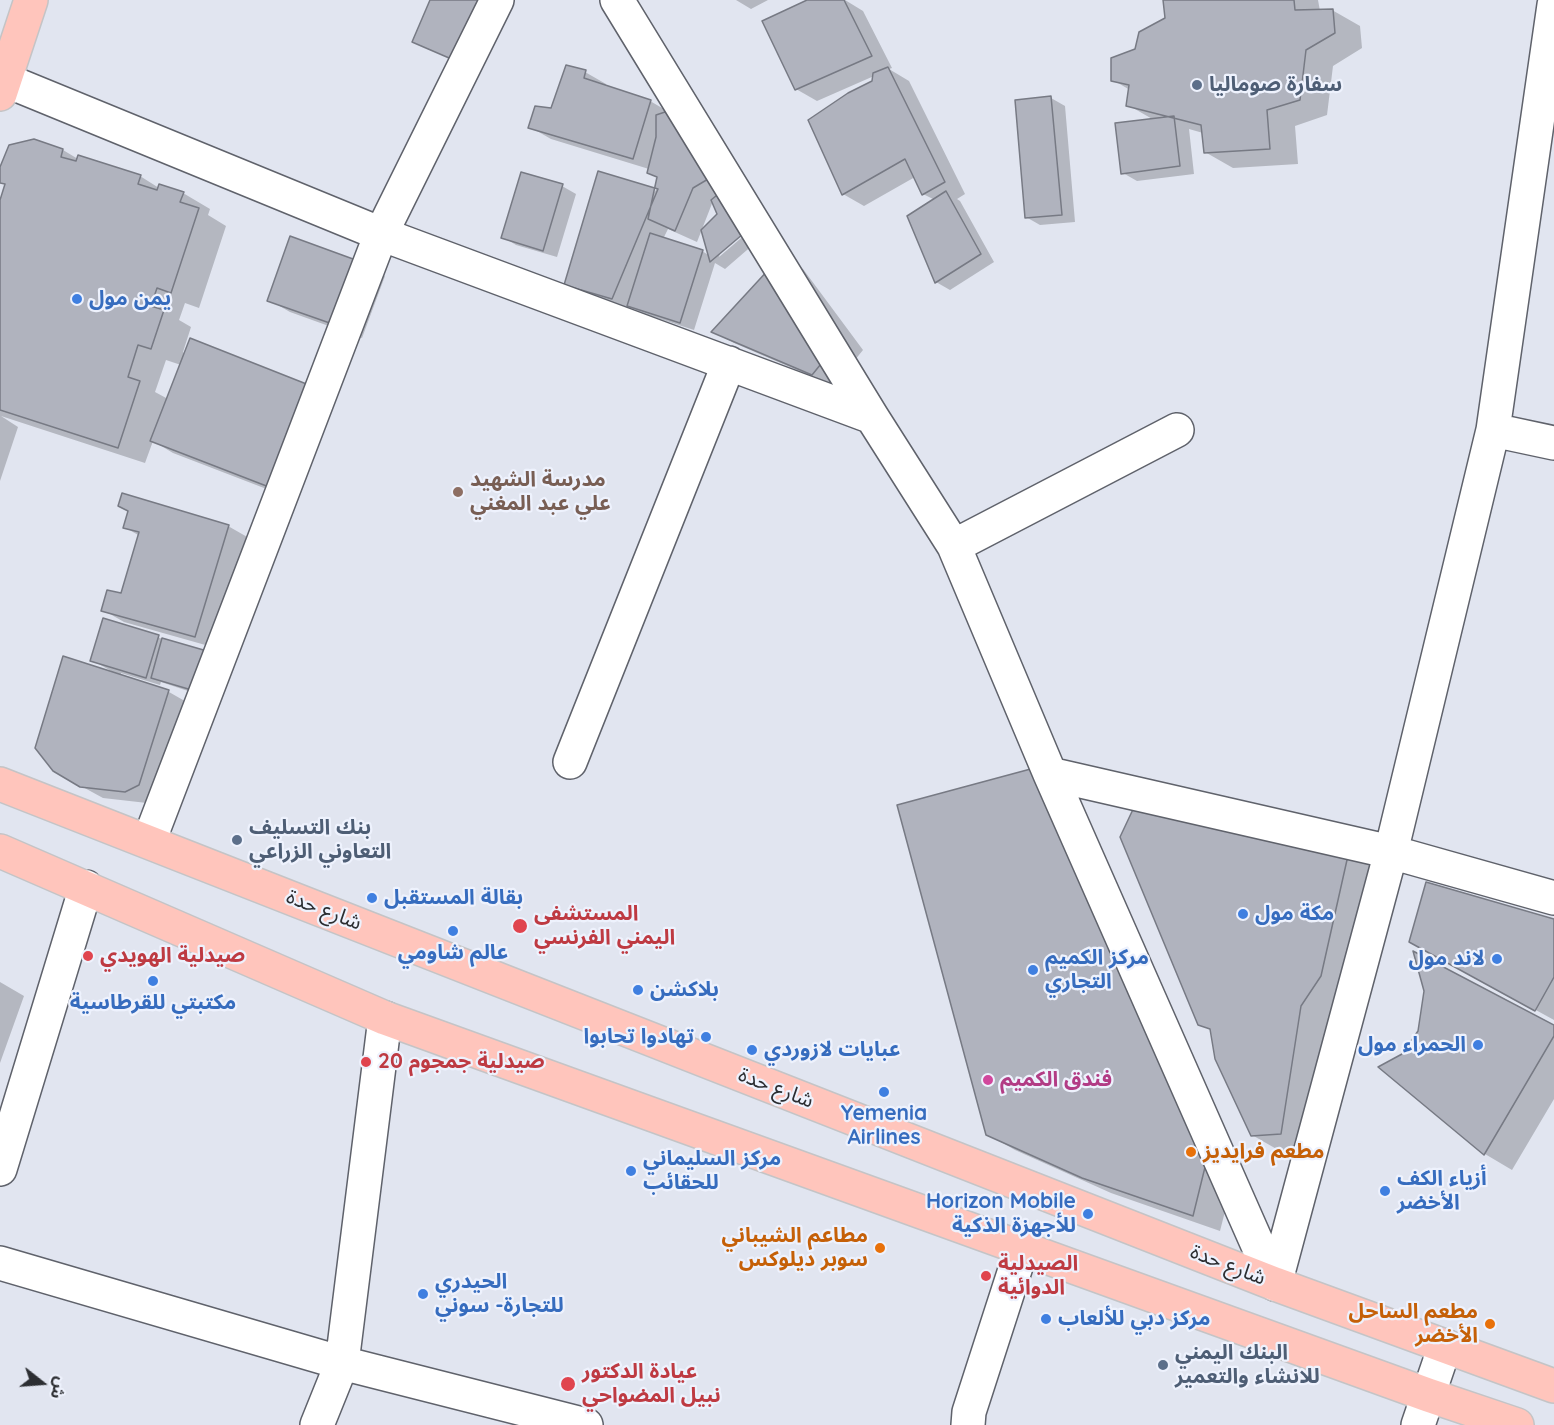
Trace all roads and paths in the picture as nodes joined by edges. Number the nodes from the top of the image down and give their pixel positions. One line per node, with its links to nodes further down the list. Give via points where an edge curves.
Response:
1 (31, 0): 5 (main road)
2 (497, 0): 6 (street)
3 (617, 0): 8 (street)
4 (1554, 4): 10 (street)
5 (3, 87): 6 (street)
6 (381, 234): 7 (street); 16 (street)
7 (729, 363): 8 (street); 13 (street)
8 (872, 417): 12 (street)
9 (1177, 430): 12 (street)
10 (1493, 430): 11 (street); 18 (street)
11 (1554, 443)
12 (954, 546): 14 (street)
13 (570, 762)
14 (1050, 774): 18 (street); 25 (street)
15 (0, 784): 16 (main road, شارع حدة)
16 (149, 842): 25 (main road, شارع حدة)
17 (0, 851): 19 (main road)
18 (1391, 852): 20 (street); 25 (street)
19 (86, 887): 21 (main road); 22 (street)
20 (1554, 898)
21 (385, 1018): 23 (main road); 27 (street)
22 (0, 1169)
23 (1022, 1248): 29 (main road); 32 (street)
24 (0, 1263): 27 (street)
25 (1275, 1284): 26 (main road, شارع حدة)
26 (1446, 1346): 28 (main road, شارع حدة); 29 (street)
27 (342, 1363): 30 (street); 31 (street)
28 (1554, 1386)
29 (1423, 1410): 33 (main road)
30 (317, 1425)
31 (586, 1425)
32 (968, 1425)
33 (1517, 1425)

